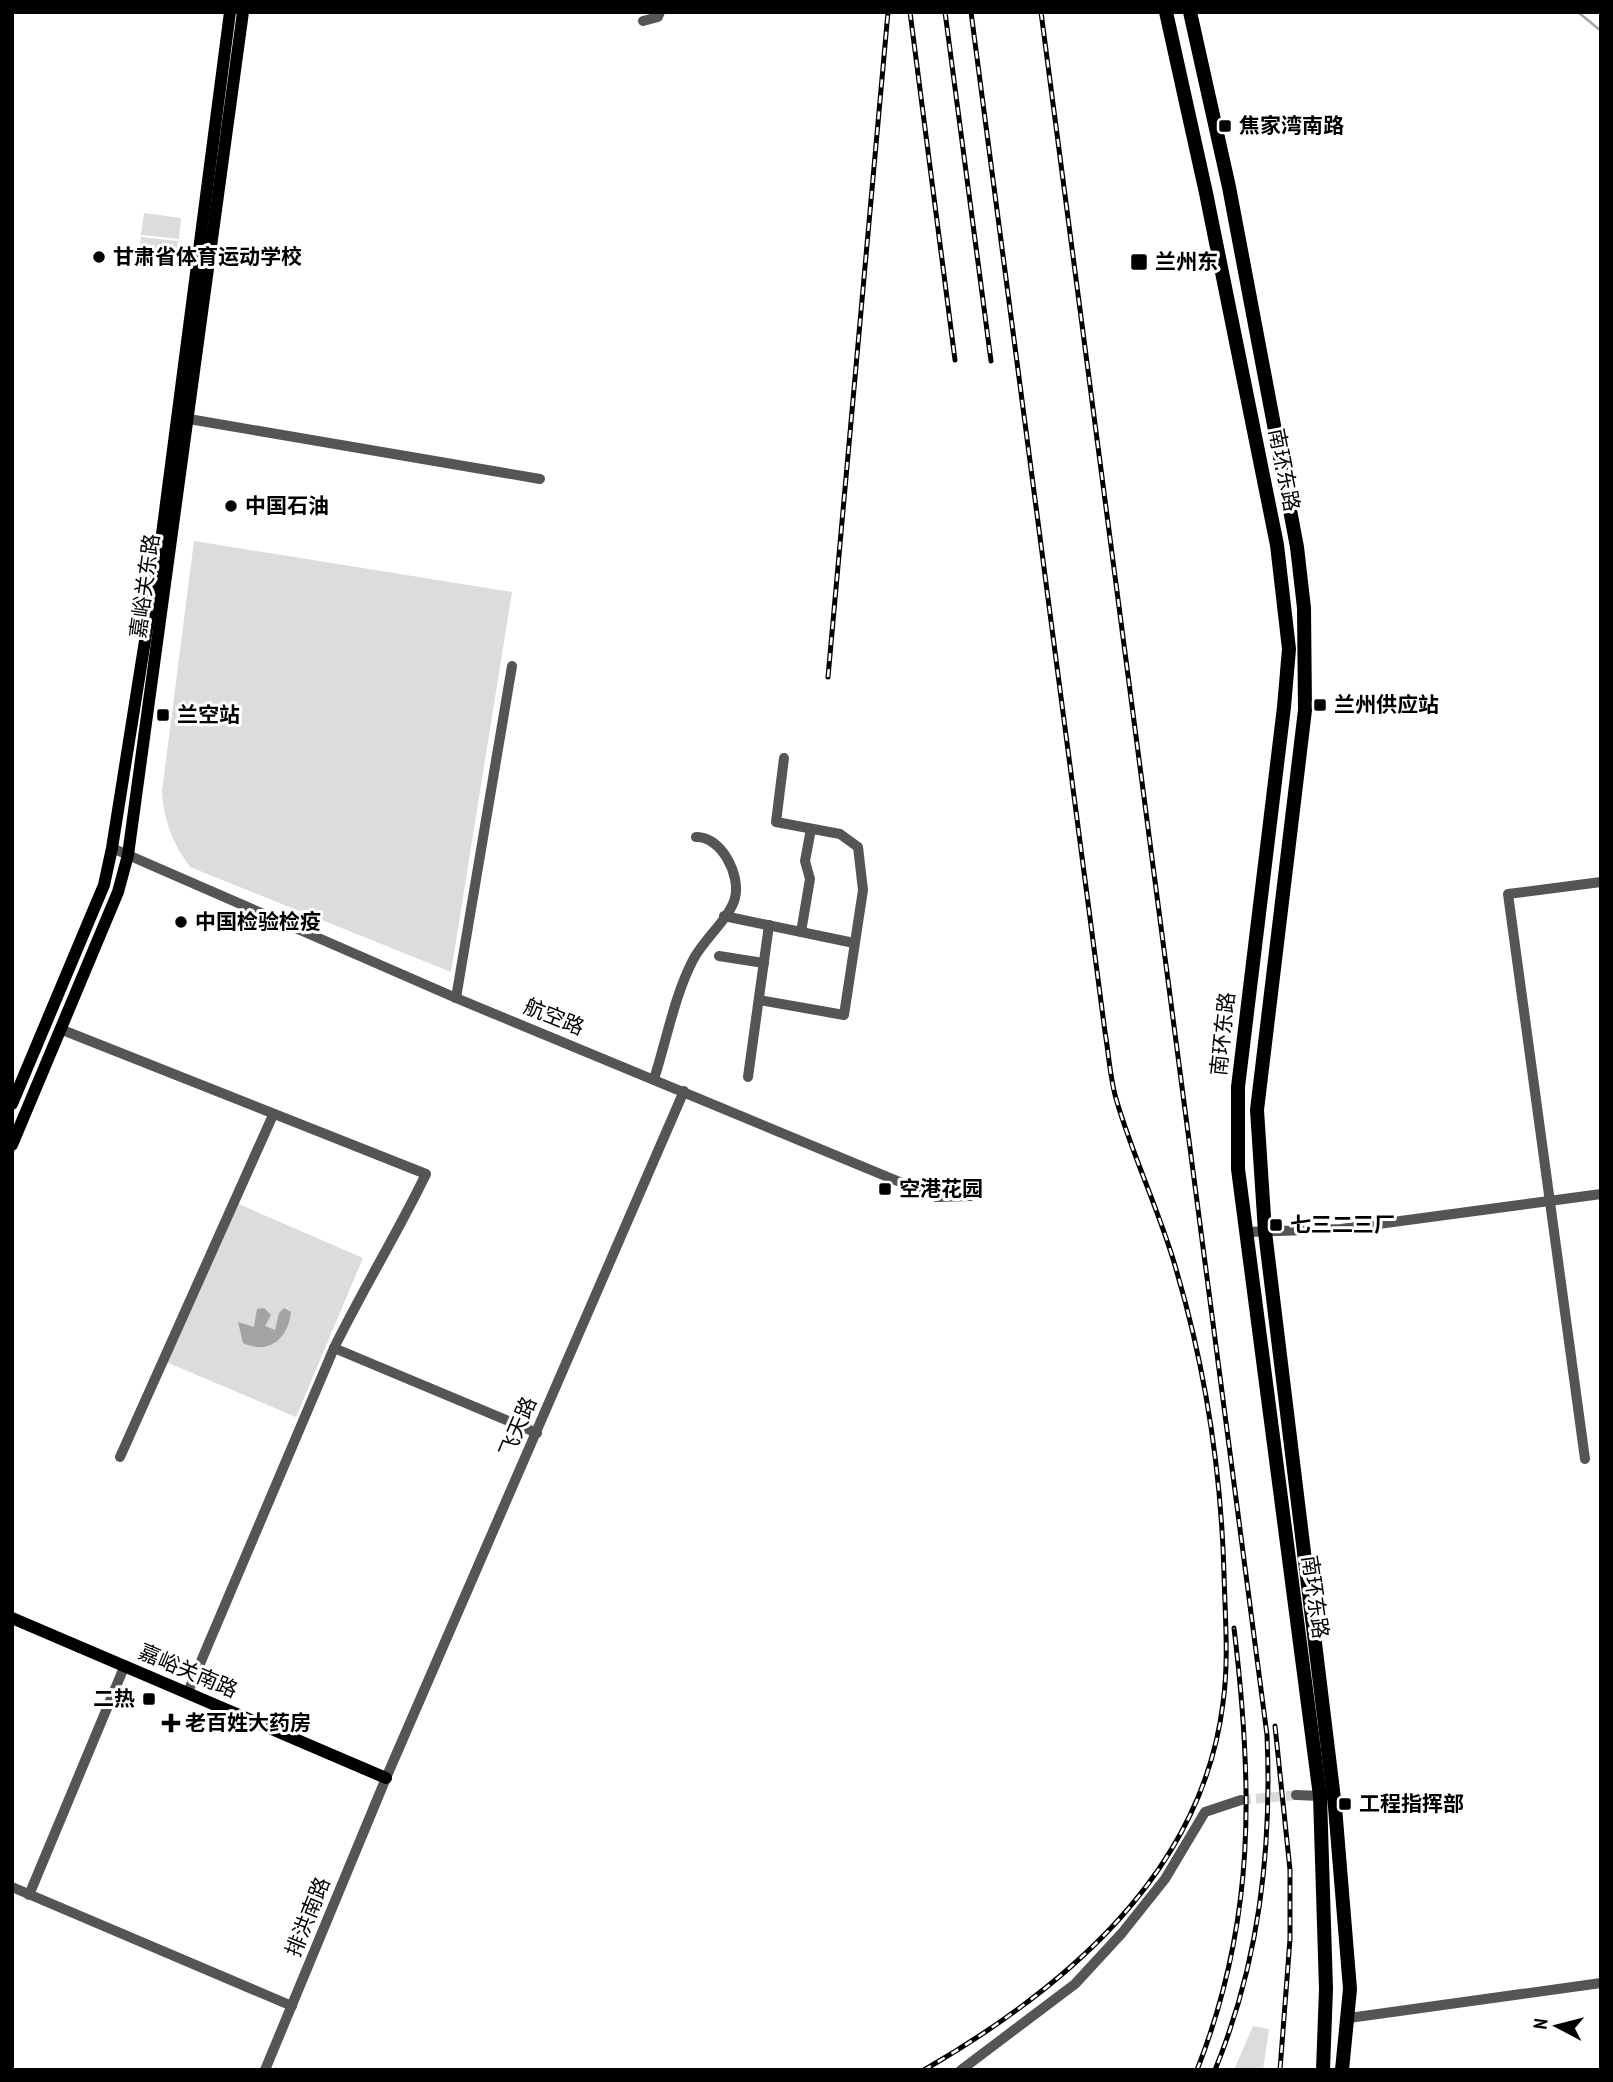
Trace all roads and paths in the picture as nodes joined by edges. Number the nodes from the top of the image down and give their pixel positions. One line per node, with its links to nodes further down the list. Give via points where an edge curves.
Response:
1 (230, 12): 15 (main road, 嘉峪关东路, via 162,534)
2 (243, 12): 9 (main road, 嘉峪关东路)
3 (660, 12): 6 (street)
4 (1166, 12): 8 (highway, 南环东路)
5 (1191, 12): 7 (highway, 南环东路)
6 (643, 21)
7 (1229, 187): 8 (highway); 37 (highway, 南环东路, via 1297,547 1306,647 1305,709 1258,1110)
8 (1206, 193): 36 (highway, 南环东路, via 1278,545 1289,649 1238,1087 1238,1169)
9 (189, 419): 10 (street); 16 (main road, 嘉峪关东路)
10 (540, 479)
11 (512, 666): 24 (street)
12 (785, 758): 13 (street, via 776,822)
13 (811, 829): 20 (street); 21 (street, via 840,834 858,847 863,890)
14 (696, 837): 18 (street, via 712,841 734,872 735,898)
15 (112, 848): 16 (street, 航空路); 30 (main road, 嘉峪关东路, via 104,886)
16 (128, 855): 24 (street, 航空路); 26 (main road, 嘉峪关东路)
17 (1601, 882): 35 (street, via 1508,894)
18 (724, 916): 19 (street); 28 (street, via 692,962)
19 (769, 925): 20 (street); 23 (street)
20 (802, 932): 21 (street)
21 (854, 943): 25 (street, via 844,1014)
22 (719, 956): 23 (street)
23 (764, 963): 25 (street)
24 (456, 998): 28 (street, 航空路)
25 (759, 1000): 27 (street)
26 (60, 1029): 31 (street); 32 (main road, 嘉峪关东路)
27 (748, 1077)
28 (654, 1079): 29 (street, 航空路)
29 (684, 1091): 34 (street, 航空路, via 936,1197); 39 (street, 飞天路)
30 (12, 1104)
31 (273, 1115): 38 (street, via 426,1174); 40 (street)
32 (12, 1145)
33 (1601, 1195): 35 (street)
34 (970, 1196)
35 (1550, 1202): 37 (street, via 1340,1229); 41 (street)
36 (1245, 1232): 37 (street); 47 (highway, 南环东路)
37 (1265, 1232): 53 (highway, 南环东路, via 1335,1807)
38 (334, 1348): 39 (street); 44 (street)
39 (537, 1433): 45 (street, 飞天路)
40 (120, 1457)
41 (1585, 1459)
42 (12, 1618): 43 (main road, 嘉峪关南路)
43 (125, 1665): 44 (main road, 嘉峪关南路); 50 (street)
44 (188, 1692): 45 (main road, 嘉峪关南路)
45 (386, 1778): 52 (street, 排洪南路)
46 (1296, 1795): 47 (street)
47 (1320, 1796): 56 (highway, 南环东路, via 1326,1989)
48 (1241, 1800): 55 (street, via 1205,1812 1165,1879 1075,1984)
49 (12, 1887): 50 (street)
50 (29, 1895): 52 (street)
51 (1601, 1983): 53 (street)
52 (292, 2006): 54 (street, 排洪南路)
53 (1349, 2018): 57 (highway, 南环东路)
54 (265, 2070)
55 (961, 2070)
56 (1323, 2070)
57 (1342, 2070)

